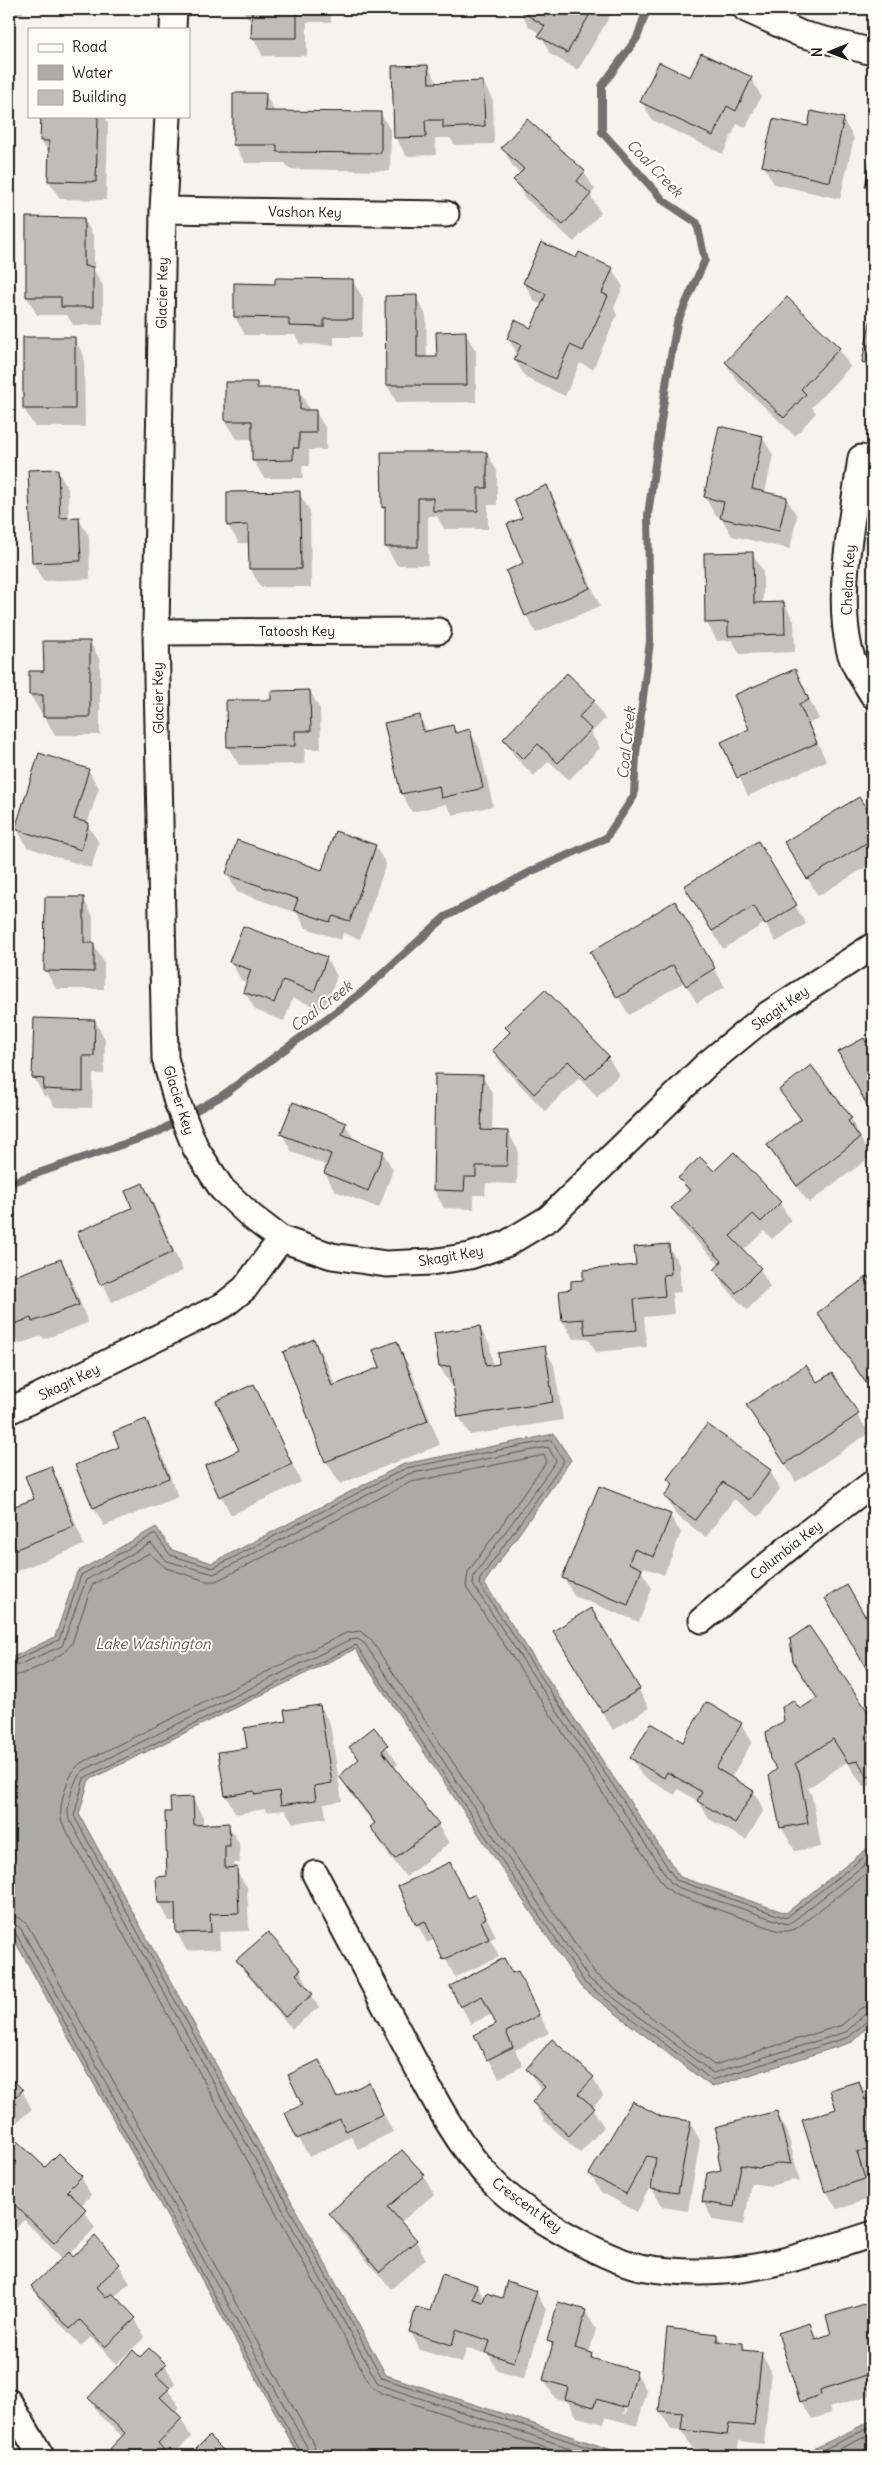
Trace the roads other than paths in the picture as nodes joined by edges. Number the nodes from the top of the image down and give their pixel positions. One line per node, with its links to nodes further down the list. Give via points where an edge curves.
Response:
1 (174, 9): 3 (street)
2 (746, 9): 4 (street, via 801,34)
3 (173, 28)
4 (873, 52)
5 (168, 118): 6 (street, Glacier Key)
6 (164, 210): 7 (street, Vashon Key); 9 (street, Glacier Key)
7 (446, 214)
8 (860, 458): 11 (street, Chelan Key, via 844,603 856,669)
9 (156, 632): 10 (street, Tatoosh Key); 13 (street, Glacier Key, via 165,1058 191,1138 222,1189)
10 (438, 632)
11 (873, 695)
12 (873, 946): 13 (street, Skagit Key, via 760,1021 706,1065 549,1218 506,1244 470,1256 441,1261 386,1264 332,1256)
13 (281, 1239): 14 (street, Skagit Key, via 245,1288 224,1305)
14 (9, 1411)
15 (873, 1483): 16 (street, Columbia Key)
16 (702, 1620)
17 (315, 1874): 18 (street, Crescent Key, via 431,2093 466,2150 494,2184 533,2214 586,2246 640,2266 698,2272 752,2267)
18 (873, 2234)
19 (9, 2402): 20 (street)
20 (41, 2456)

